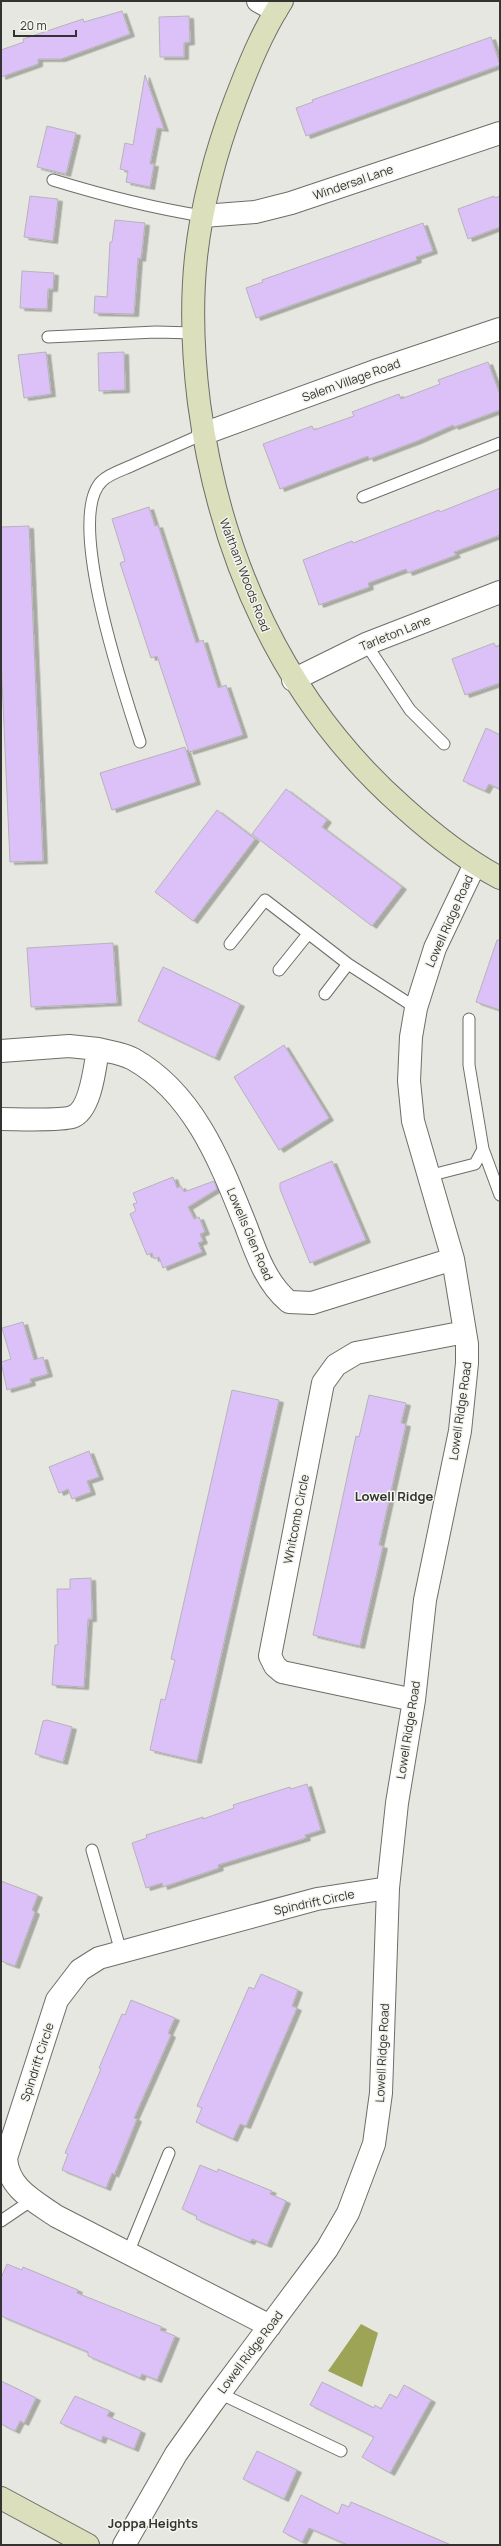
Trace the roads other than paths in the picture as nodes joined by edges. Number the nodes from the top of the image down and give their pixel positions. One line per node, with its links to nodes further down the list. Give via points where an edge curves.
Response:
1 (272, 4): 4 (street, Waltham Woods Road, via 226,125)
2 (500, 133): 4 (street, Windersal Lane, via 291,204 254,212)
3 (53, 180): 4 (lane, via 109,196)
4 (203, 216): 6 (street, Waltham Woods Road, via 196,258)
5 (500, 329): 8 (street, Salem Village Road, via 374,371)
6 (194, 333): 7 (lane, via 156,332); 8 (street, Waltham Woods Road)
7 (48, 337)
8 (204, 434): 13 (street, Waltham Woods Road, via 221,512 236,556 270,638); 14 (lane, via 109,476 96,488 91,502 90,530 100,598)
9 (500, 443): 10 (lane)
10 (363, 497)
11 (500, 592): 12 (street, Tarleton Lane)
12 (366, 644): 13 (street, Tarleton Lane); 15 (lane, via 410,710)
13 (293, 680): 16 (street, Waltham Woods Road, via 319,718 360,768 424,826)
14 (140, 742)
15 (444, 744)
16 (474, 864): 17 (street, Waltham Woods Road); 23 (street, Lowell Ridge Road, via 435,948)
17 (500, 878)
18 (308, 934): 19 (lane, via 265,900); 20 (lane); 21 (lane)
19 (230, 944)
20 (348, 964): 22 (lane); 23 (lane)
21 (278, 970)
22 (325, 994)
23 (416, 1008): 29 (street, Lowell Ridge Road, via 411,1037 409,1081 413,1121)
24 (469, 1019): 28 (lane, via 470,1065)
25 (98, 1049): 26 (street, Lowells Glen Road, via 69,1046); 27 (street, via 89,1095 82,1109 73,1117); 31 (street, Lowells Glen Road, via 133,1059 170,1088 189,1109 223,1170 272,1285 289,1302 312,1303)
26 (1, 1050)
27 (1, 1119)
28 (483, 1149): 29 (lane, via 475,1164); 30 (lane)
29 (428, 1176): 31 (street, Lowell Ridge Road)
30 (500, 1195)
31 (453, 1259): 32 (street, Lowell Ridge Road)
32 (465, 1332): 33 (street, Lowell Ridge Road, via 465,1394 425,1600); 33 (street, Whitcomb Circle, via 356,1353 336,1365 323,1383 270,1656 282,1672)
33 (414, 1700): 35 (street, Lowell Ridge Road, via 397,1803)
34 (92, 1850): 36 (lane)
35 (388, 1888): 36 (street, Spindrift Circle, via 317,1899); 41 (street, Lowell Ridge Road, via 381,2093 374,2144 348,2214 327,2250)
36 (121, 1952): 38 (street, Spindrift Circle, via 99,1958 80,1970 57,2000 6,2158 9,2176)
37 (169, 2152): 40 (lane)
38 (32, 2200): 39 (lane); 40 (street, Spindrift Circle, via 56,2216)
39 (1, 2221)
40 (128, 2253): 41 (street, Spindrift Circle)
41 (270, 2326): 42 (street, Lowell Ridge Road)
42 (219, 2393): 43 (lane); 46 (street, Lowell Ridge Road, via 176,2454)
43 (341, 2451)
44 (1, 2498): 45 (street)
45 (88, 2545)
46 (124, 2545)

